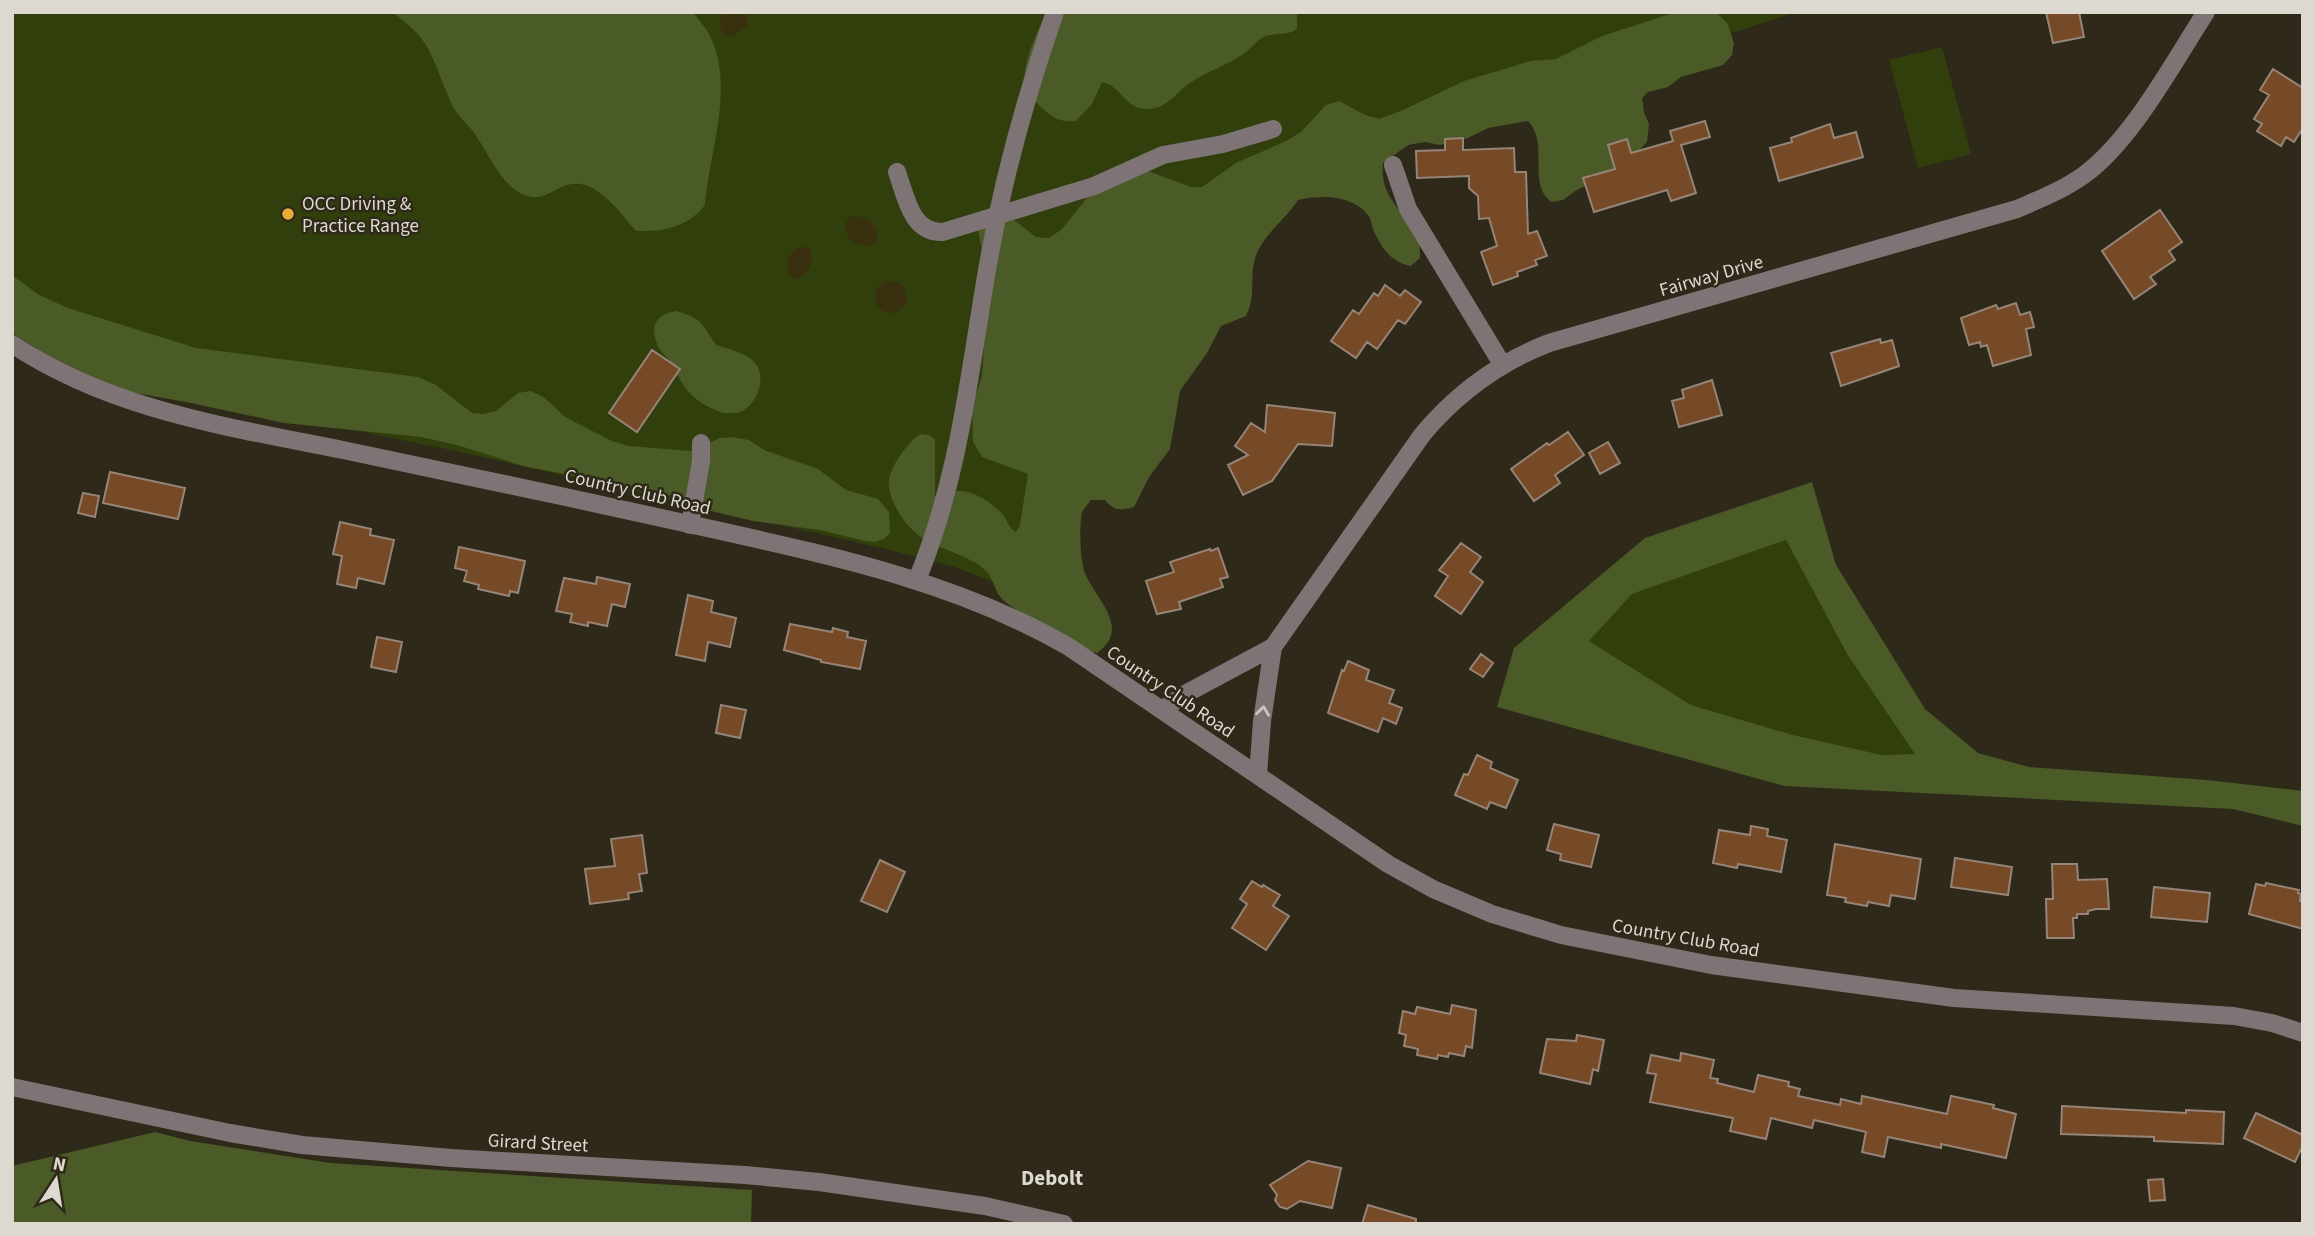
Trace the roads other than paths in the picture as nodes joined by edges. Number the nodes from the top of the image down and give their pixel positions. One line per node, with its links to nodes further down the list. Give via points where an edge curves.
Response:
1 (1055, 12): 6 (street, via 1026,98)
2 (2206, 12): 8 (street, Fairway Drive, via 2130,127 2085,174 2053,194 2017,209 1549,343)
3 (1273, 129): 6 (street, via 1163,155 1094,186)
4 (1393, 165): 8 (street, via 1408,209)
5 (897, 172): 6 (street, via 923,229 943,232)
6 (998, 215): 11 (street, via 957,455 937,529)
7 (12, 344): 10 (street, Country Club Road, via 78,382 158,411)
8 (1502, 364): 12 (street, Fairway Drive, via 1443,411 1422,435)
9 (701, 443): 10 (street)
10 (690, 524): 11 (street, Country Club Road)
11 (917, 580): 13 (street, Country Club Road, via 1034,627)
12 (1273, 647): 13 (street, Fairway Drive); 14 (street, Fairway Drive, one-way to 12)
13 (1162, 710): 14 (street, Country Club Road)
14 (1258, 775): 15 (street, Country Club Road, via 1388,864 1433,889 1492,914 1561,935 1758,972 1954,998 2234,1016)
15 (2303, 1032)
16 (12, 1087): 17 (street, Girard Street, via 302,1145 820,1182 985,1206)
17 (1064, 1224)

